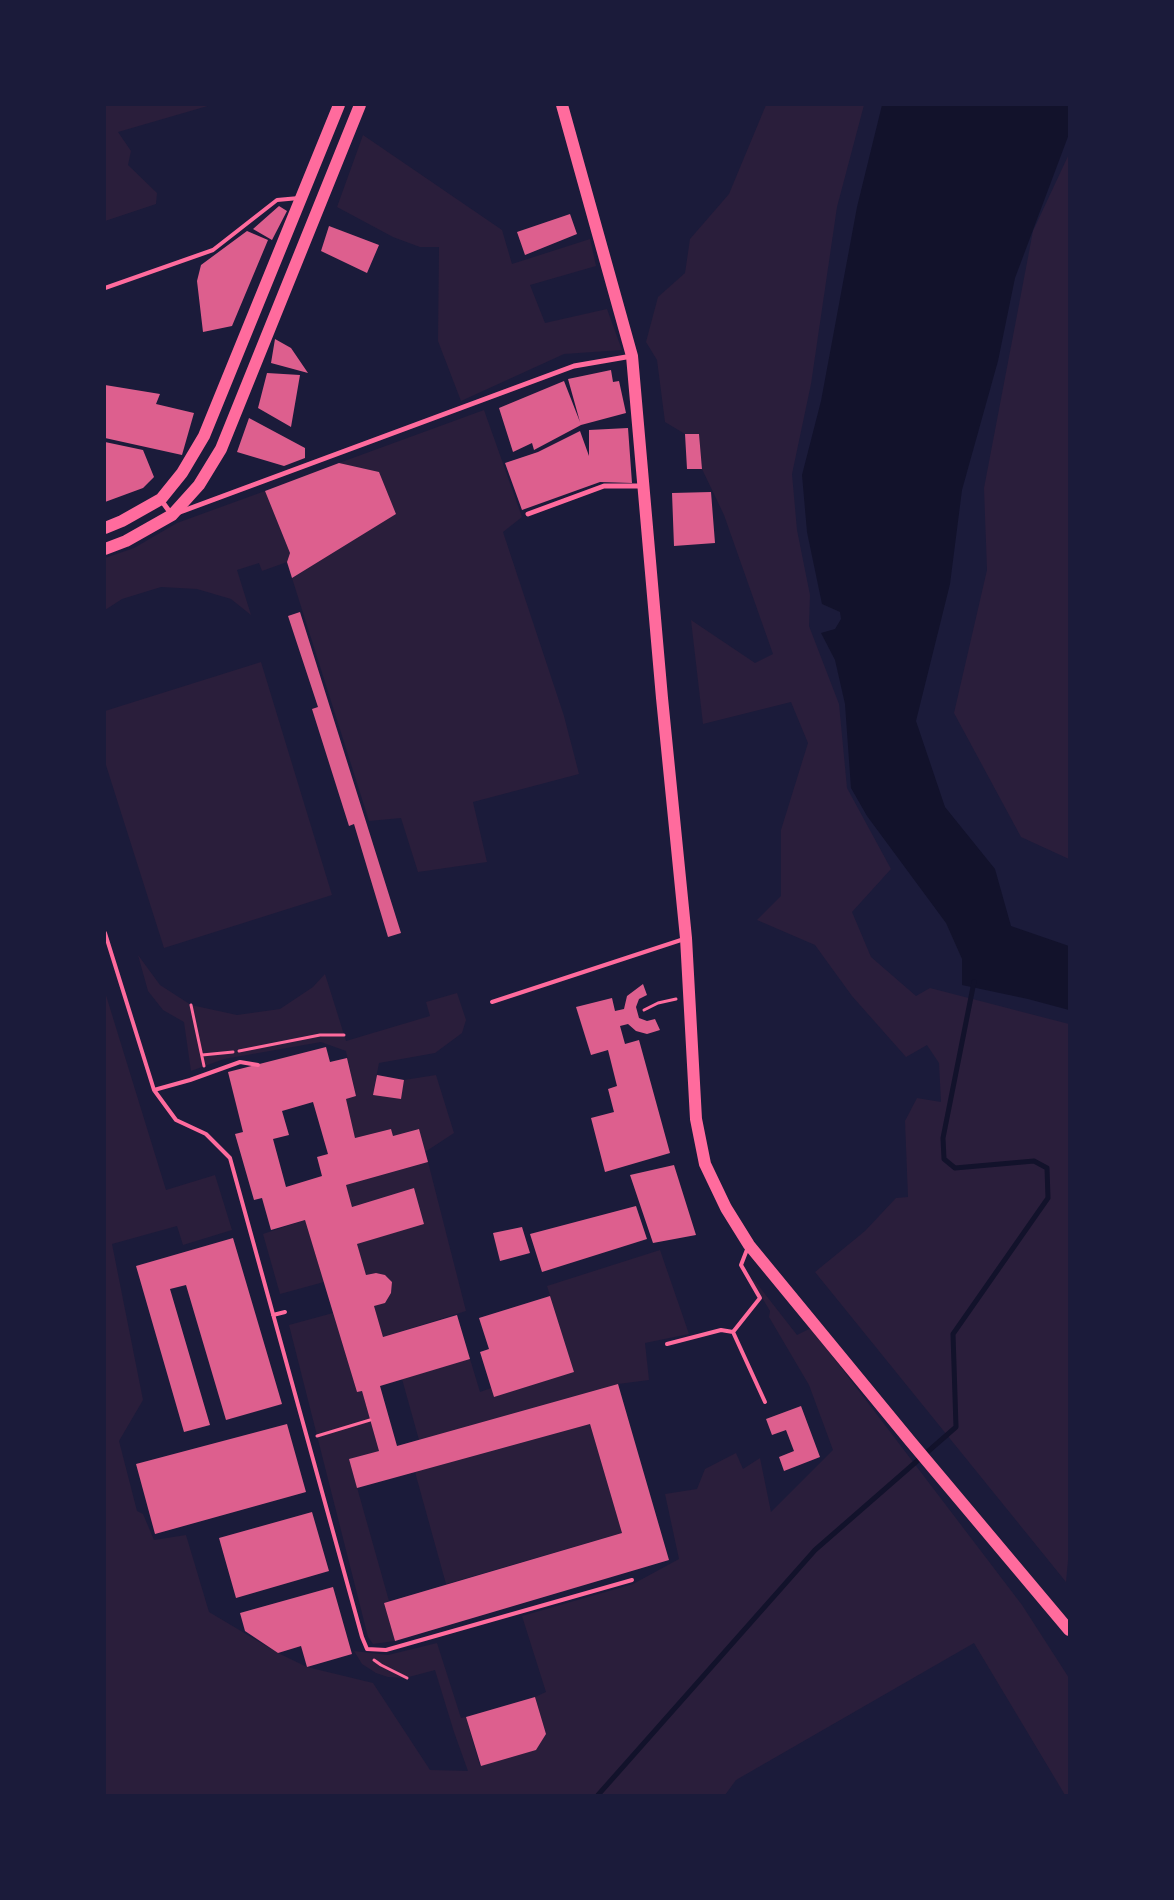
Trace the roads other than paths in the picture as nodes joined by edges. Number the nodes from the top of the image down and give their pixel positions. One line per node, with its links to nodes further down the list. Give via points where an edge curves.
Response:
1 (339, 105): 4 (main road)
2 (360, 105): 10 (main road, via 221,449 199,485)
3 (562, 105): 6 (main road)
4 (302, 198): 5 (lane, via 276,200 213,250); 8 (main road, via 204,436 182,473)
5 (105, 288)
6 (632, 356): 7 (main road); 10 (street, via 574,366)
7 (643, 486): 9 (street, via 604,486); 14 (main road)
8 (161, 499): 10 (street); 11 (main road)
9 (528, 514)
10 (172, 515): 12 (main road)
11 (105, 528)
12 (105, 549)
13 (105, 933): 17 (lane)
14 (686, 938): 15 (lane); 18 (main road, via 696,1119 705,1164 726,1208)
15 (492, 1002)
16 (258, 1065): 17 (lane, via 240,1062)
17 (154, 1090): 20 (lane, via 176,1120 206,1134 230,1158)
18 (749, 1245): 21 (lane, via 740,1265 760,1298); 25 (main road)
19 (285, 1312): 20 (lane)
20 (273, 1315): 24 (lane, via 367,1649 386,1650)
21 (733, 1332): 22 (lane, via 721,1330); 23 (lane)
22 (667, 1344)
23 (765, 1402)
24 (632, 1580)
25 (1069, 1630)

